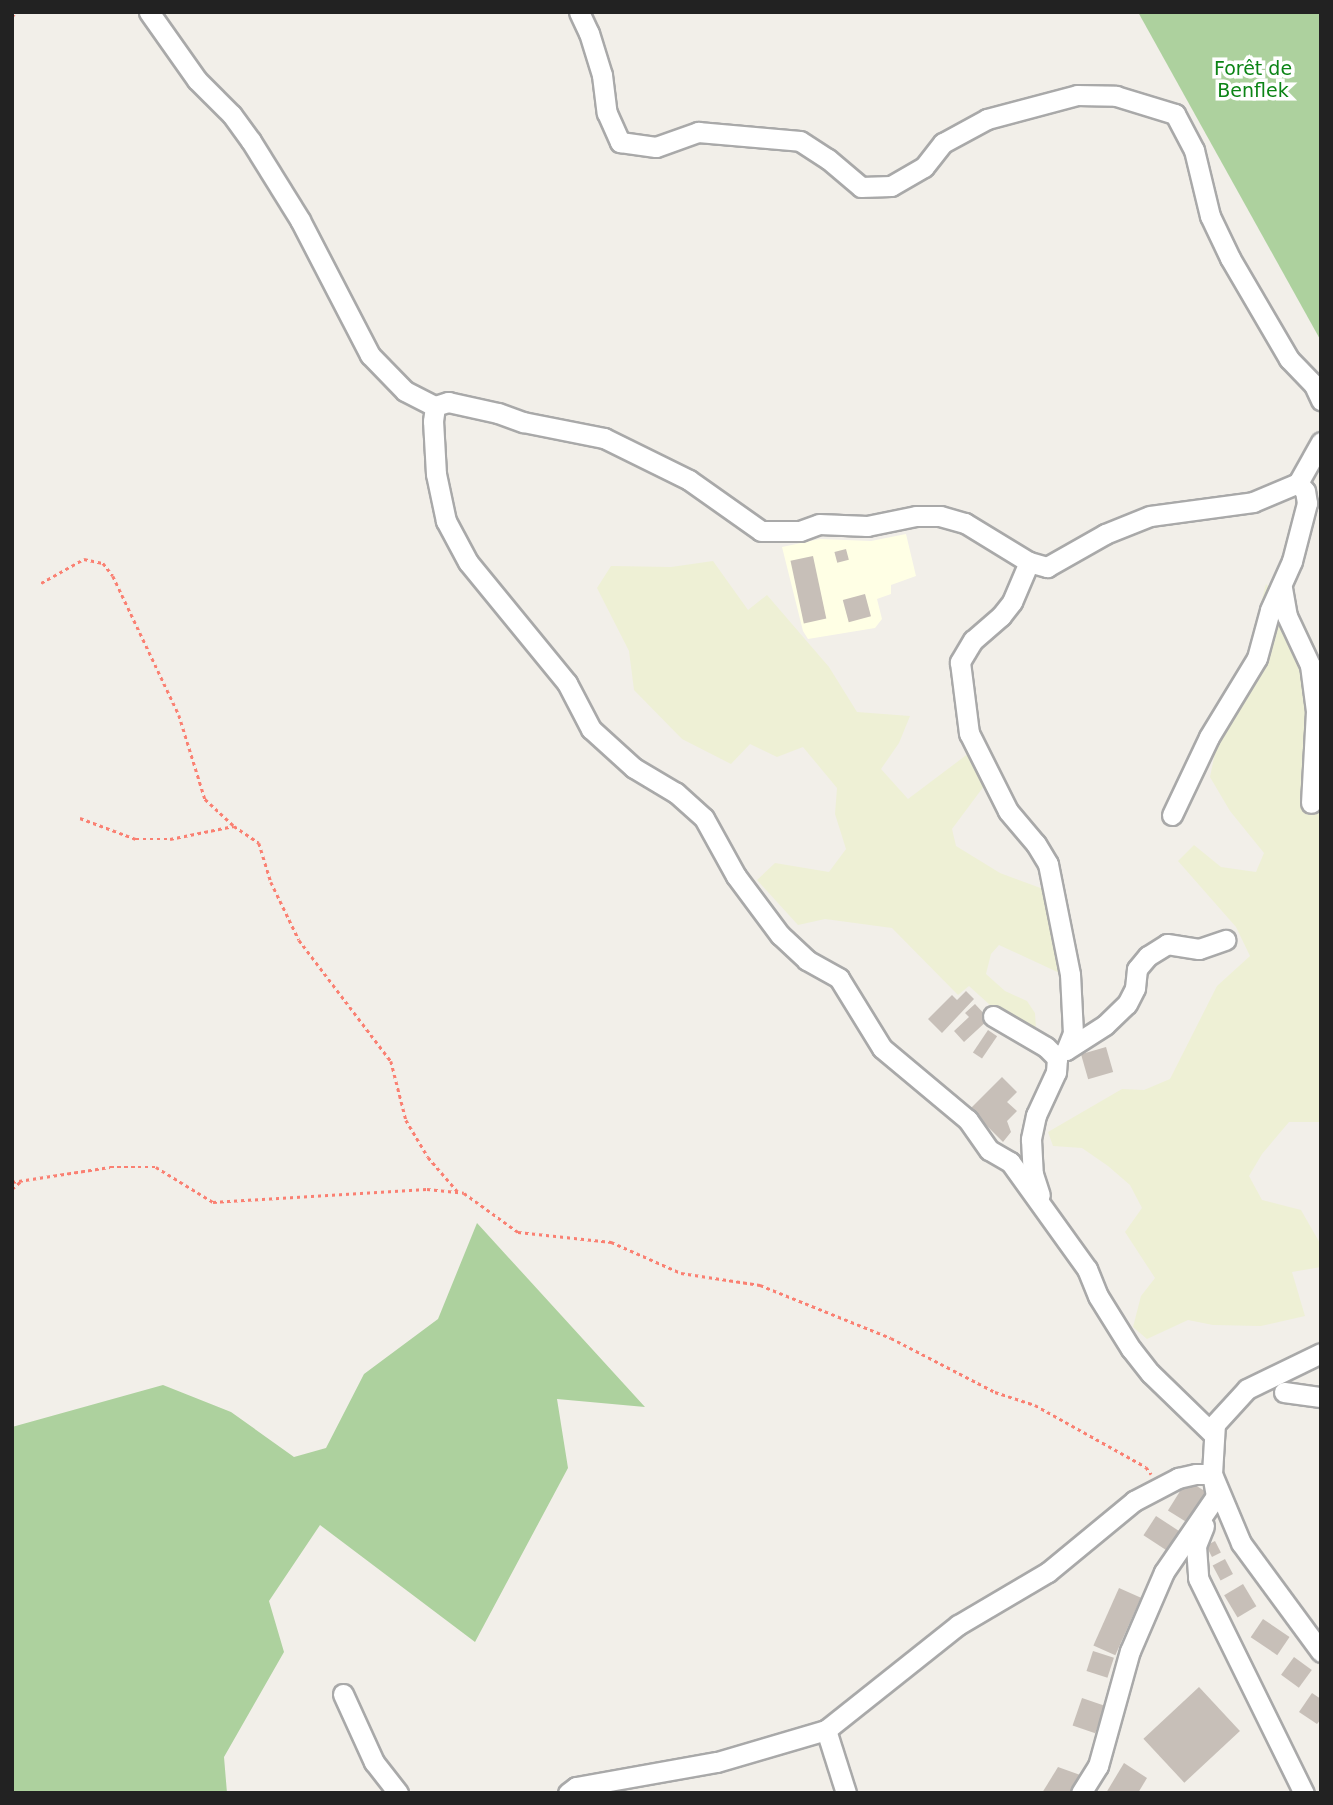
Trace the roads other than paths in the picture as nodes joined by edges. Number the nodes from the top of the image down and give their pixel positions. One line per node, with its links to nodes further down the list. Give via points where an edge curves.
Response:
1 (149, 12): 4 (street, via 197,80 251,141 300,219 370,355 405,391)
2 (579, 12): 3 (street, via 590,33 607,113 620,142 656,147 698,132 800,141 861,187 891,186 924,167 943,143 987,119 1077,95 1116,96 1175,114 1194,149 1210,216 1230,258 1289,359 1314,385)
3 (1321, 400)
4 (435, 405): 7 (street, via 448,402 604,438 689,480 761,531 800,531 819,524 867,526 940,516 965,523); 14 (street, via 436,474 446,521 468,562 567,683 590,729 634,768 676,793 704,818 736,876 780,935 807,960 839,978 882,1048 968,1120 989,1150 1010,1162)
5 (1321, 442): 6 (street)
6 (1298, 483): 7 (street, via 1253,502 1150,516 1105,534 1047,567); 8 (street, via 1307,503)
7 (1029, 562): 13 (street, via 1012,602 973,640 960,662 969,733 1007,811 1048,864 1070,974 1073,1033)
8 (1282, 588): 9 (street, via 1287,616 1310,665 1316,711); 10 (street, via 1270,610 1257,658 1209,737)
9 (1311, 803)
10 (1172, 815)
11 (1225, 940): 13 (street, via 1199,948 1167,944 1148,956 1137,969 1135,988 1126,1004 1105,1025)
12 (993, 1016): 13 (street)
13 (1062, 1054): 14 (street, via 1031,1139 1033,1174)
14 (1043, 1206): 18 (street, via 1087,1269 1131,1349)
15 (1321, 1353): 18 (street, via 1247,1389)
16 (1284, 1392): 17 (street)
17 (1321, 1397)
18 (1212, 1433): 19 (street)
19 (1212, 1474): 20 (street); 21 (street, via 1241,1543); 23 (street, via 1178,1478 1133,1501 1048,1572 958,1625)
20 (1216, 1496): 27 (street, via 1164,1572 1130,1651 1098,1766); 28 (street, via 1196,1546 1198,1578)
21 (1321, 1652)
22 (343, 1695): 24 (street, via 374,1762)
23 (826, 1730): 25 (street, via 717,1762 576,1787); 26 (street)
24 (398, 1793)
25 (568, 1793)
26 (846, 1793)
27 (1082, 1793)
28 (1304, 1793)

